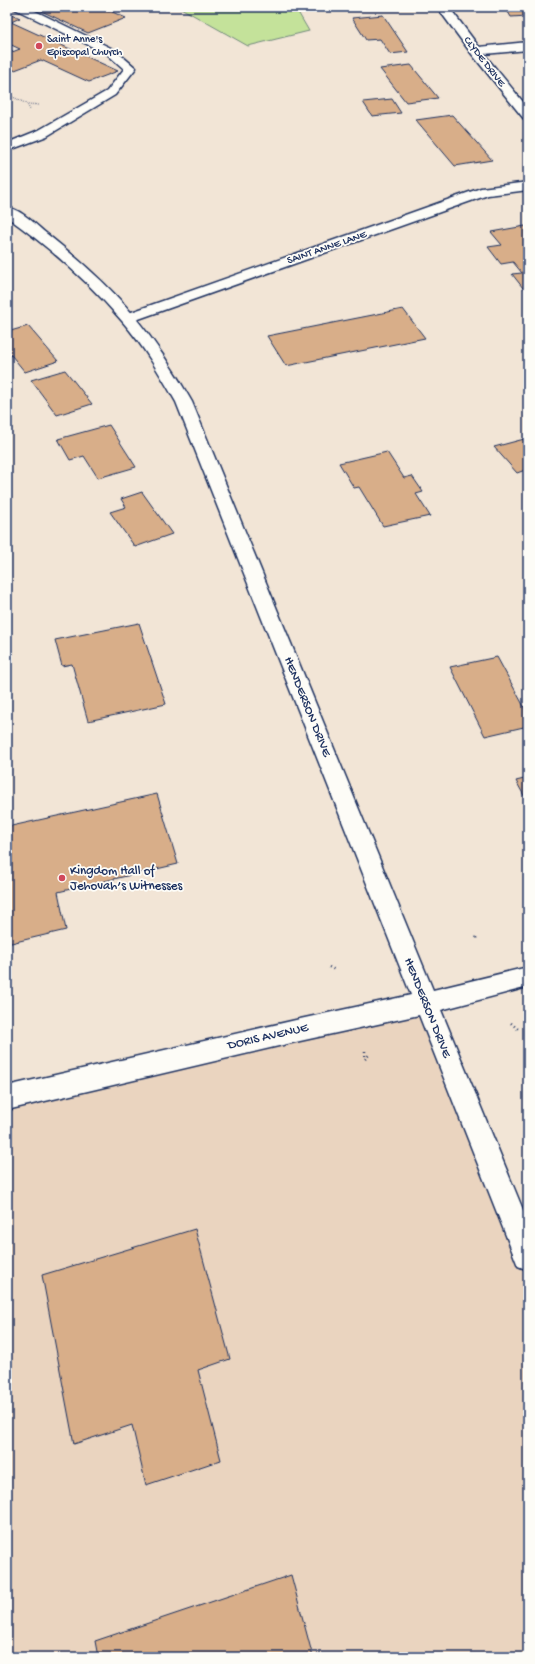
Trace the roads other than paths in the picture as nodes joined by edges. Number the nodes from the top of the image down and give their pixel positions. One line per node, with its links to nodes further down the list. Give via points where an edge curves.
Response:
1 (19, 7): 6 (lane, via 111,52 130,68 111,93 43,133)
2 (443, 7): 4 (street, CLYDE DRIVE)
3 (528, 46): 4 (street)
4 (475, 50): 5 (street, CLYDE DRIVE)
5 (528, 116)
6 (7, 146)
7 (528, 186): 9 (street, SAINT ANNE LANE, via 486,192)
8 (7, 211): 9 (street, HENDERSON DRIVE, via 80,268)
9 (128, 318): 11 (street, HENDERSON DRIVE, via 162,364 184,402)
10 (528, 977): 11 (street, DORIS AVENUE)
11 (425, 1003): 12 (street, DORIS AVENUE); 13 (street, HENDERSON DRIVE)
12 (7, 1098)
13 (528, 1256)

